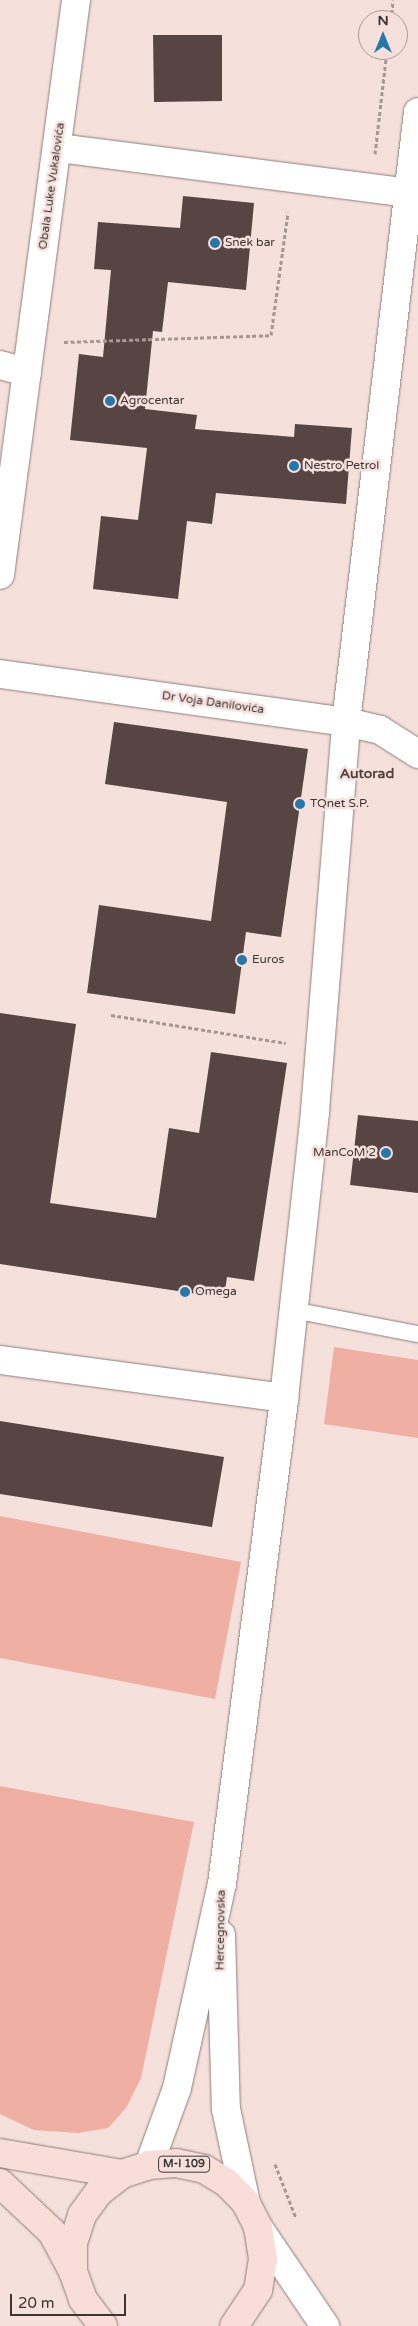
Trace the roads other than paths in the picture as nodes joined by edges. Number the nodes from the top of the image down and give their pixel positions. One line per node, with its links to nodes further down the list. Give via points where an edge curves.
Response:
1 (76, 0): 3 (street, Obala Luke Vukalovića)
2 (418, 112): 4 (street)
3 (58, 148): 4 (street); 6 (street, Obala Luke Vukalovića)
4 (409, 193): 9 (street)
5 (0, 364): 6 (street)
6 (27, 372): 7 (street, Obala Luke Vukalovića)
7 (0, 575)
8 (0, 674): 9 (street, Dr Voja Danilovića)
9 (346, 722): 10 (street, Dr Voja Danilovića, via 380,730); 11 (street, via 315,1111)
10 (418, 754)
11 (293, 1310): 12 (lane); 14 (street)
12 (418, 1334)
13 (0, 1360): 14 (street)
14 (284, 1398): 15 (street)
15 (222, 1884): 17 (street, Hercegnovska, via 177,2088); 20 (street, Hercegnovska, via 221,2052 226,2109)
16 (0, 2154): 18 (main road, M-I 109)
17 (148, 2165): 18 (main road, M-I 109); 20 (main road, M-I 109, via 176,2163 204,2169 227,2183)
18 (122, 2174): 22 (main road, M-I 109, via 99,2192 82,2215 74,2243)
19 (0, 2183): 22 (main road, M-I 109, via 52,2232)
20 (246, 2204): 21 (main road, M-I 109)
21 (258, 2228): 24 (main road, M-I 109, via 263,2258 258,2290); 25 (street)
22 (74, 2272): 23 (main road, M-I 109, via 83,2299)
23 (101, 2325)
24 (234, 2326)
25 (325, 2326)

